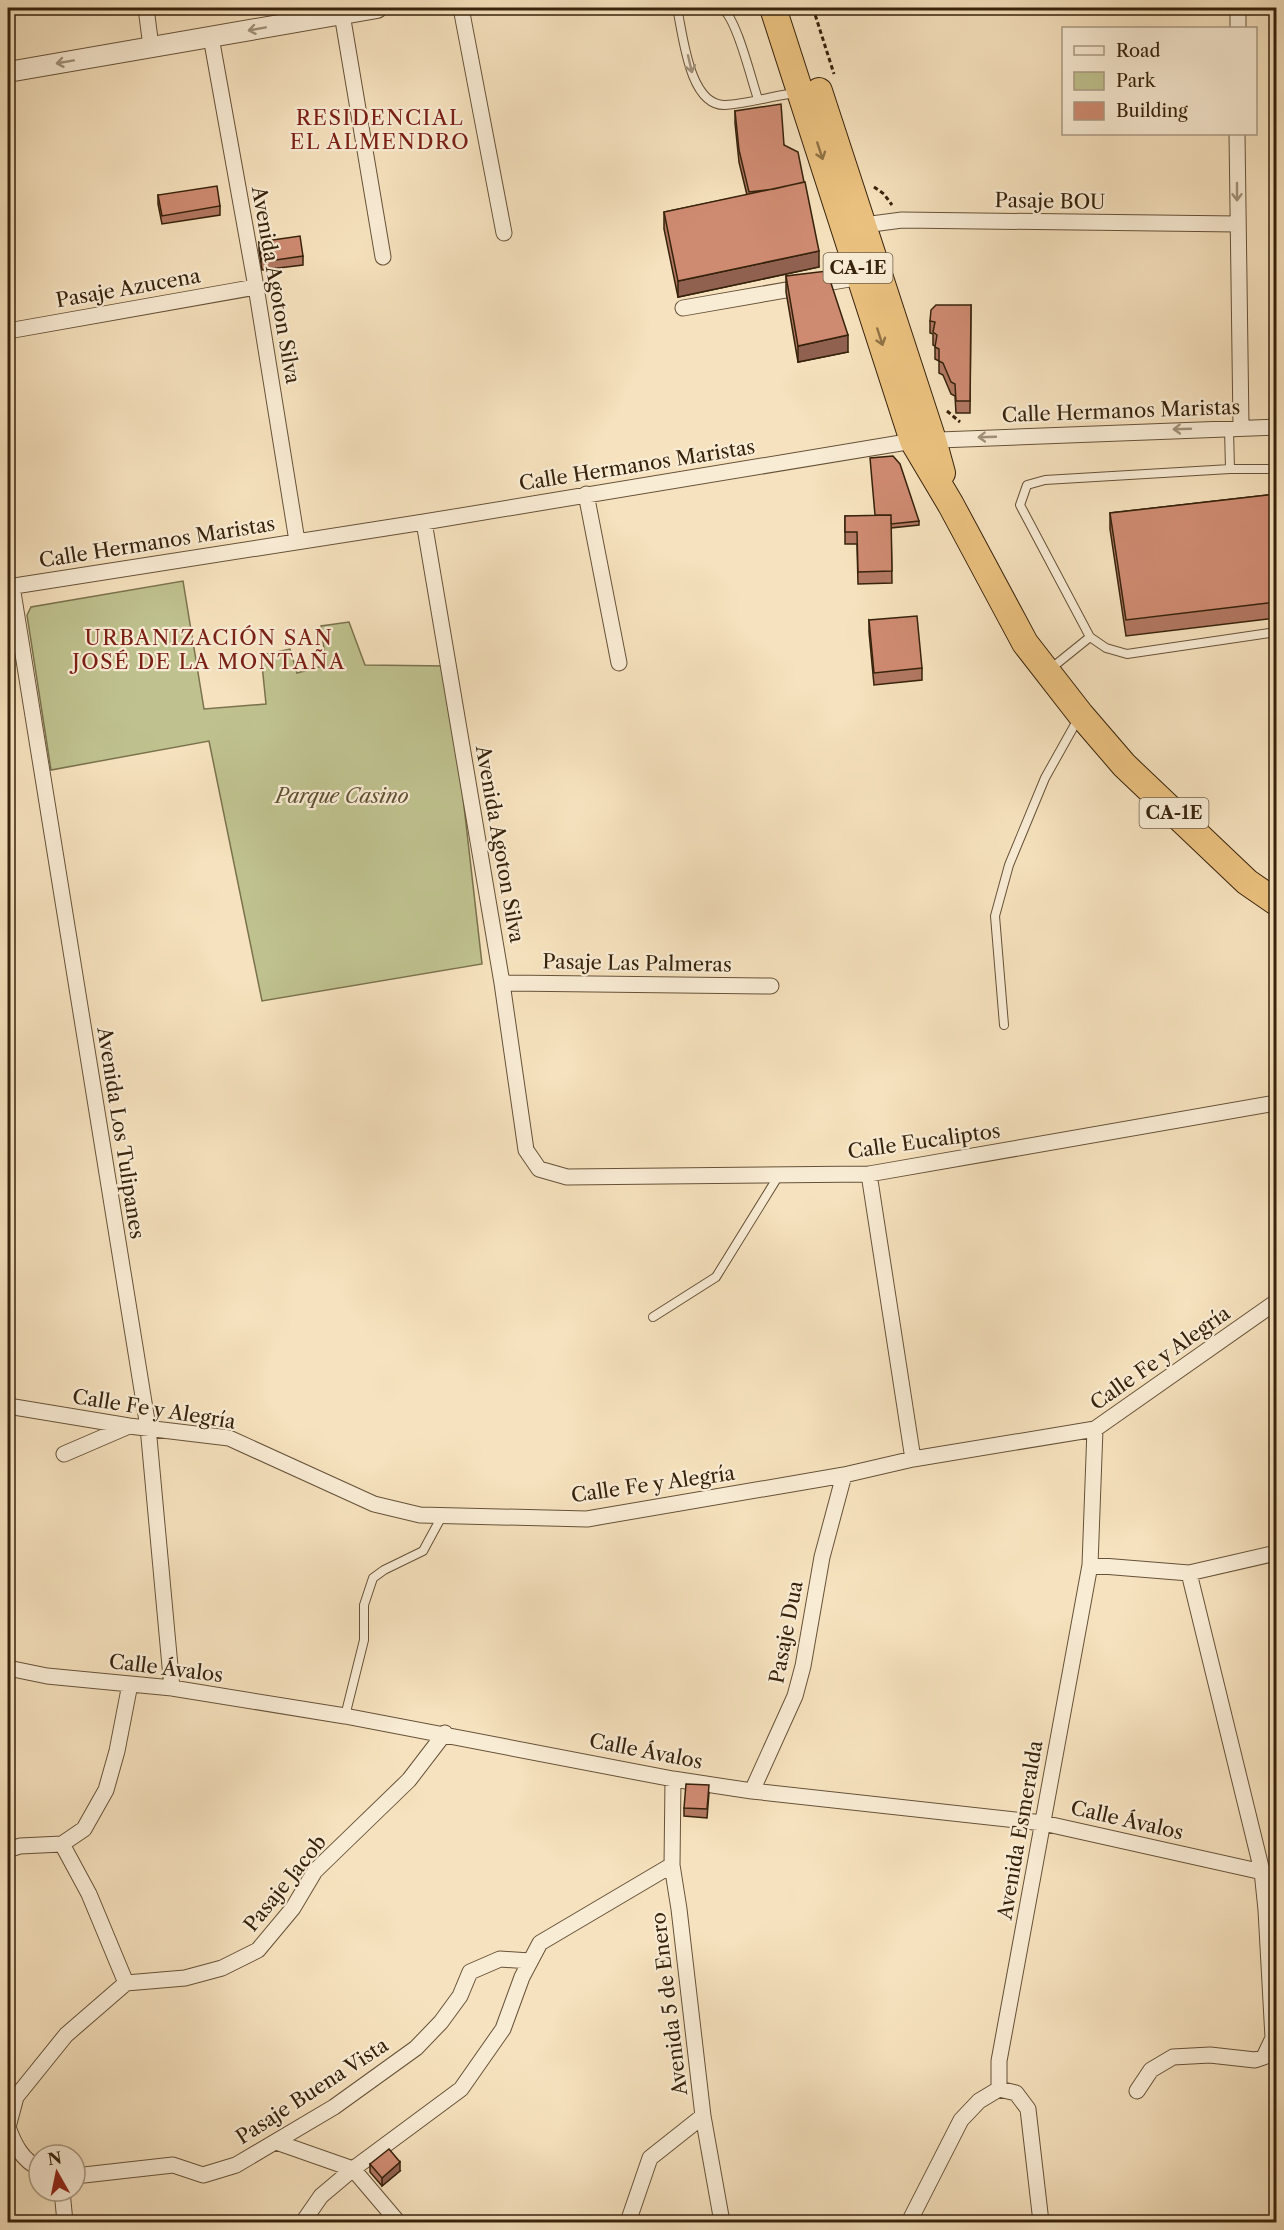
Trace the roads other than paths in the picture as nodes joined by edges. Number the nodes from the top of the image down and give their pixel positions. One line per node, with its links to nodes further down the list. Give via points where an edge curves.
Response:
1 (146, 8): 13 (street)
2 (377, 8): 10 (street)
3 (461, 8): 20 (street)
4 (677, 8): 5 (lane); 16 (lane, one-way to 16, via 699,90 712,103 724,105)
5 (686, 8)
6 (722, 8): 16 (lane, via 734,25)
7 (773, 8): 15 (highway, CA-1E)
8 (791, 8): 19 (highway, CA-1E)
9 (1238, 8): 11 (street)
10 (342, 14): 12 (street, one-way to 12); 21 (street)
11 (1238, 27)
12 (211, 37): 13 (street); 23 (street, Avenida Agoton Silva)
13 (151, 47): 14 (street, one-way to 14)
14 (8, 72)
15 (802, 95): 16 (lane); 22 (highway, CA-1E, one-way to 22)
16 (758, 99)
17 (1237, 135): 18 (street, one-way to 18)
18 (1237, 224): 19 (street, Pasaje BOU, via 902,220); 27 (street)
19 (864, 225): 28 (highway, CA-1E)
20 (504, 233)
21 (383, 257)
22 (861, 276): 24 (street); 28 (highway, CA-1E, one-way to 28)
23 (256, 287): 25 (street, Pasaje Azucena); 33 (street, Avenida Agoton Silva)
24 (683, 308)
25 (8, 331)
26 (1276, 426): 27 (street, Calle Hermanos Maristas)
27 (1235, 427): 28 (street, Calle Hermanos Maristas, one-way to 28); 29 (lane)
28 (923, 440): 31 (street, Calle Hermanos Maristas); 38 (highway, CA-1E, via 951,506 1025,643)
29 (1230, 469): 30 (lane); 36 (lane, via 1045,480 1026,485 1020,505)
30 (1276, 469)
31 (586, 494): 32 (street, Calle Hermanos Maristas); 37 (street)
32 (424, 522): 33 (street, Calle Hermanos Maristas); 41 (street, Avenida Agoton Silva)
33 (297, 541): 34 (street, Calle Hermanos Maristas)
34 (10, 586): 52 (street, Avenida Los Tulipanes)
35 (1276, 632): 36 (lane, via 1127,654 1106,648)
36 (1090, 637): 38 (lane)
37 (619, 663)
38 (1047, 671): 39 (highway, CA-1E)
39 (1081, 715): 40 (highway, CA-1E, via 1132,773 1247,882); 43 (lane, via 1045,778 1009,865 995,916)
40 (1276, 902)
41 (502, 983): 42 (street, Pasaje Las Palmeras); 45 (street, Avenida Agoton Silva, via 526,1150)
42 (771, 986)
43 (1004, 1025)
44 (1276, 1103): 46 (street, Calle Eucaliptos)
45 (539, 1169): 47 (street, Calle Eucaliptos, via 567,1177)
46 (868, 1174): 47 (street, Calle Eucaliptos); 55 (street)
47 (779, 1175): 49 (lane, via 716,1277)
48 (1276, 1302): 53 (street, Calle Fe y Alegría)
49 (652, 1317)
50 (8, 1406): 51 (street, Calle Fe y Alegría)
51 (129, 1426): 52 (street, Calle Fe y Alegría); 54 (street)
52 (148, 1427): 57 (street, Calle Fe y Alegría, via 228,1438 374,1504 420,1515); 63 (street, Avenida Los Tulipanes)
53 (1095, 1428): 55 (street, Calle Fe y Alegría); 59 (street, Avenida Esmeralda)
54 (64, 1454)
55 (913, 1459): 56 (street, Calle Fe y Alegría)
56 (844, 1475): 57 (street, Calle Fe y Alegría, via 587,1519); 67 (street, Pasaje Dua, via 822,1557 795,1696)
57 (443, 1515): 64 (lane, via 423,1551 373,1578 364,1605 364,1640)
58 (1276, 1553): 60 (street)
59 (1090, 1565): 60 (street); 68 (street, Avenida Esmeralda)
60 (1189, 1573): 72 (street)
61 (8, 1668): 62 (street, Calle Ávalos, via 47,1677)
62 (130, 1684): 63 (street, Calle Ávalos); 70 (street, via 106,1790 84,1829)
63 (172, 1688): 64 (street, Calle Ávalos)
64 (345, 1716): 65 (street, Calle Ávalos)
65 (445, 1733): 66 (street, Calle Ávalos); 74 (street, Pasaje Jacob, via 409,1780 315,1871 293,1908 258,1950 222,1968 184,1978)
66 (673, 1779): 67 (street, Calle Ávalos); 71 (street, Avenida 5 de Enero)
67 (753, 1791): 68 (street, Calle Ávalos)
68 (1043, 1822): 72 (street, Calle Ávalos); 75 (street, Avenida Esmeralda, via 999,2061)
69 (8, 1850): 70 (street, via 20,1846)
70 (66, 1850): 74 (street)
71 (672, 1865): 73 (street, via 540,1942); 77 (street, Avenida 5 de Enero)
72 (1269, 1873): 76 (street, via 1267,1920 1273,2038 1264,2057 1173,2057 1151,2070)
73 (530, 1961): 79 (street, Pasaje Buena Vista, via 500,1959 470,1972 460,1996 416,2048 334,2107); 81 (street, via 503,2028 460,2089)
74 (126, 1983): 78 (street, via 66,2035 16,2097)
75 (999, 2089): 89 (street, via 979,2101 961,2120); 90 (street, via 1016,2093 1028,2109)
76 (1137, 2091)
77 (703, 2116): 87 (street, via 650,2158); 88 (street, Avenida 5 de Enero)
78 (8, 2127): 80 (street)
79 (276, 2142): 81 (street); 82 (street, Pasaje Buena Vista, via 236,2165 203,2175 172,2165)
80 (27, 2162)
81 (353, 2169): 85 (street, via 321,2196); 86 (street)
82 (87, 2175)
83 (63, 2203): 84 (street)
84 (65, 2223)
85 (303, 2223)
86 (398, 2223)
87 (628, 2223)
88 (722, 2223)
89 (909, 2223)
90 (1041, 2223)

